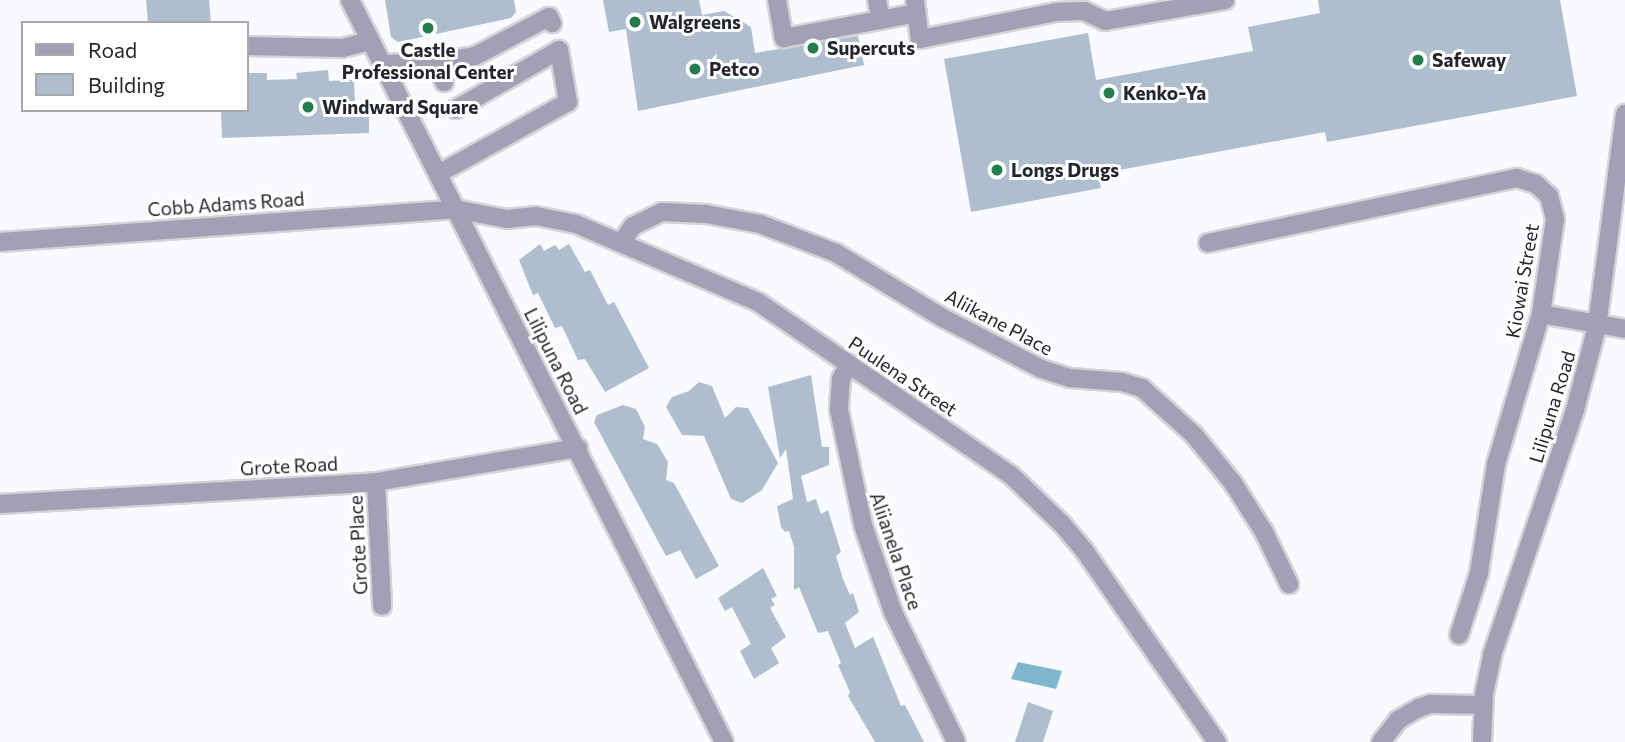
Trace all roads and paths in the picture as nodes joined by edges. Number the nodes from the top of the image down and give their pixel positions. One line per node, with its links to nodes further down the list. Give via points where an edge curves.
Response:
1 (350, 0): 8 (street, Lilipuna Road)
2 (778, 0): 6 (street, via 784,38)
3 (877, 0): 6 (street)
4 (1225, 0): 5 (street, via 1105,21 1084,11 1056,12 920,39)
5 (916, 7): 6 (street)
6 (881, 20)
7 (552, 23): 10 (street, via 549,17 475,56)
8 (370, 41): 9 (street, via 343,48); 11 (street, Lilipuna Road)
9 (248, 46)
10 (423, 63): 11 (street); 12 (street, via 440,72)
11 (383, 64): 15 (street, Lilipuna Road)
12 (444, 82)
13 (456, 109): 15 (street, via 559,50 568,102)
14 (1625, 114): 21 (street, Lilipuna Road)
15 (438, 174): 16 (street, Lilipuna Road)
16 (455, 209): 17 (street, Cobb Adams Road); 18 (street, Puulena Street, via 508,219 536,216 563,220); 24 (street, Lilipuna Road)
17 (0, 242)
18 (621, 243): 23 (street, Puulena Street, via 758,302); 27 (street, Aliikane Place, via 633,226 662,212 706,214 760,225 836,253 943,318 1042,369 1070,378 1142,388 1194,435 1227,474 1264,532)
19 (1208, 243): 20 (street, Kiowai Street, via 1527,179 1544,190 1555,211)
20 (1541, 314): 21 (street); 29 (street, Kiowai Street, via 1496,464 1479,573)
21 (1597, 326): 22 (street); 30 (street, Lilipuna Road, via 1575,410 1492,655)
22 (1625, 330)
23 (849, 364): 32 (street, Aliianela Place, via 841,379 839,410 863,525 893,612); 33 (street, Puulena Street, via 987,457 1054,515 1084,550)
24 (578, 448): 25 (street, Grote Road); 31 (street, Lilipuna Road)
25 (376, 482): 26 (street, Grote Road); 28 (street, Grote Place)
26 (0, 504)
27 (1289, 584)
28 (382, 606)
29 (1459, 635)
30 (1483, 705): 34 (street, via 1430,704 1398,720); 35 (street, Lilipuna Road)
31 (724, 742)
32 (956, 742)
33 (1217, 742)
34 (1381, 742)
35 (1482, 742)

